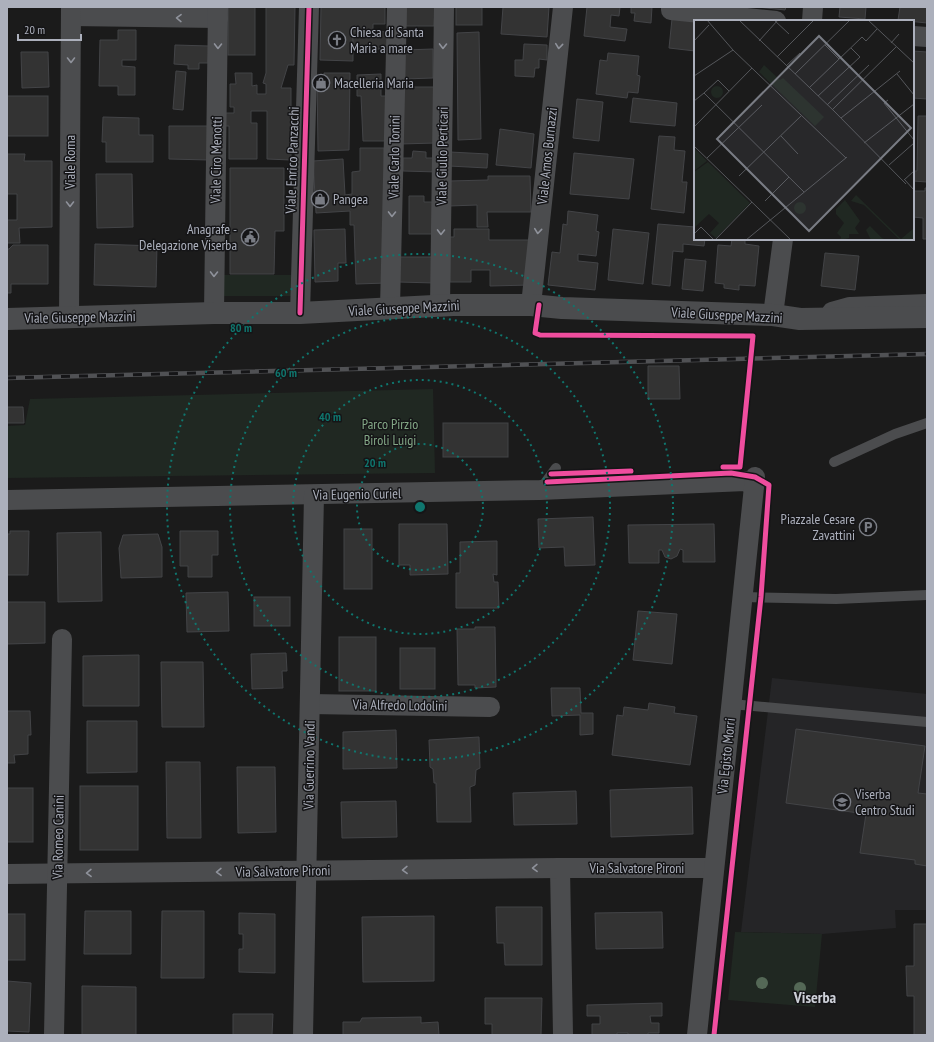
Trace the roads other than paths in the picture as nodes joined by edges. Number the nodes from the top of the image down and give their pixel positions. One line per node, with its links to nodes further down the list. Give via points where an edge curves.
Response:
1 (309, 7): 19 (street, Viale Enrico Panzacchi)
2 (397, 7): 17 (street, Viale Carlo Tonini, one-way to 17)
3 (444, 7): 16 (street, Viale Giulio Perticari, one-way to 16)
4 (563, 7): 15 (street, Viale Amos Burnazzi, one-way to 15)
5 (671, 7): 9 (street, via 671,10)
6 (813, 7): 10 (street)
7 (71, 12): 8 (street, one-way to 7); 21 (street, Viale Roma, one-way to 21)
8 (218, 12): 18 (street, Viale Ciro Menotti, one-way to 18)
9 (766, 20)
10 (812, 20)
11 (914, 36): 12 (street)
12 (927, 37)
13 (783, 240): 20 (street)
14 (927, 304): 24 (street, Viale Giuseppe Mazzini, via 850,307)
15 (531, 305): 16 (street, Viale Giuseppe Mazzini); 20 (street, Viale Giuseppe Mazzini)
16 (440, 306): 17 (street, Viale Giuseppe Mazzini)
17 (390, 308): 19 (street, Viale Giuseppe Mazzini)
18 (214, 313): 19 (street, Viale Giuseppe Mazzini); 21 (street, Viale Giuseppe Mazzini)
19 (300, 313)
20 (773, 315): 24 (street, Viale Giuseppe Mazzini)
21 (69, 317): 23 (street, Viale Giuseppe Mazzini)
22 (927, 317): 24 (street, Viale Giuseppe Mazzini)
23 (7, 319)
24 (800, 319)
25 (927, 423): 26 (lane, via 895,434)
26 (834, 462)
27 (556, 468): 29 (lane)
28 (755, 482): 29 (street, Via Eugenio Curiel); 33 (street, Via Egisto Morri)
29 (540, 490): 30 (street, Via Eugenio Curiel)
30 (314, 495): 31 (street, Via Eugenio Curiel); 35 (street, Via Guerrino Vandi)
31 (7, 500)
32 (927, 595): 33 (lane, via 836,599)
33 (743, 597): 36 (street, Via Egisto Morri)
34 (62, 639): 42 (street, Via Romeo Canini)
35 (310, 704): 37 (street, Via Alfredo Lodolini); 41 (street, Via Guerrino Vandi)
36 (731, 704): 38 (lane); 40 (street, Via Egisto Morri)
37 (490, 707)
38 (927, 722)
39 (560, 868): 40 (street, Via Salvatore Pironi); 41 (street, Via Salvatore Pironi, one-way to 41); 46 (street)
40 (714, 868): 47 (street, Via Egisto Morri)
41 (307, 871): 42 (street, Via Salvatore Pironi, one-way to 42); 45 (street, Via Guerrino Vandi)
42 (57, 873): 43 (street, Via Salvatore Pironi); 44 (street, Via Romeo Canini)
43 (7, 874)
44 (54, 1035)
45 (303, 1035)
46 (563, 1035)
47 (696, 1035)

